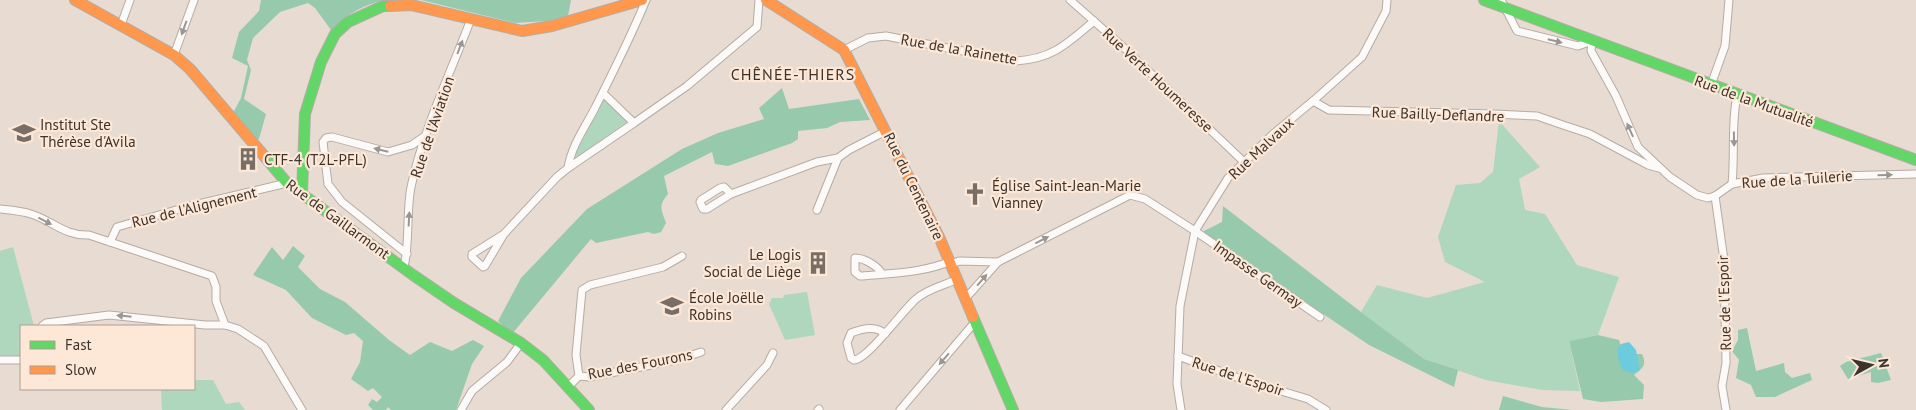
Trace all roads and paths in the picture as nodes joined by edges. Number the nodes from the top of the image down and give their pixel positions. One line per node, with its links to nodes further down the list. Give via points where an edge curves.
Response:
1 (75, 0): 15 (street, Rue de Gaillarmont)
2 (130, 0): 15 (street)
3 (194, 0): 18 (street, one-way to 18)
4 (642, 0): 13 (street, via 552,26 522,31)
5 (646, 0): 20 (street)
6 (759, 0): 23 (street, via 757,27 687,86)
7 (766, 0): 17 (street, Rue du Centenaire)
8 (1070, 0): 14 (street, Rue Verte Houmeresse)
9 (1387, 0): 22 (street, Rue Malvaux, via 1386,11 1362,57)
10 (1484, 0): 12 (street, Rue de la Mutualité)
11 (1729, 0): 19 (street, via 1725,46)
12 (1504, 5): 16 (street, Rue de la Mutualité); 16 (street, Rue de la Mutualité, one-way to 16, via 1517,31 1570,45)
13 (471, 19): 25 (street, Rue de l'Aviation, one-way to 13); 34 (street, via 415,6 387,5 348,22 335,34 321,62 305,114)
14 (1094, 21): 17 (street, Rue de la Rainette, via 1049,56 1032,61 1014,61 886,36 868,38); 28 (street, Rue Verte Houmeresse)
15 (121, 25): 18 (street, Rue de Gaillarmont)
16 (1592, 41): 19 (street, Rue de la Mutualité); 30 (street, one-way to 16, via 1638,147 1616,96 1591,51)
17 (844, 50): 24 (street, Rue du Centenaire)
18 (174, 55): 32 (street, Rue de Gaillarmont, via 190,69)
19 (1711, 85): 21 (street, Rue de la Mutualité)
20 (603, 93): 23 (street); 29 (street, via 570,156)
21 (1737, 95): 27 (street, Rue de la Mutualité); 33 (street, one-way to 33)
22 (1313, 101): 28 (street, Rue Malvaux); 30 (street, Rue Bailly-Deflandre, via 1329,110 1528,115 1590,134)
23 (634, 122): 29 (street)
24 (886, 131): 26 (street); 45 (street, Rue du Centenaire)
25 (426, 136): 42 (street, Rue de l'Aviation, one-way to 25, via 411,189); 42 (street, one-way to 42, via 412,145 388,152 332,137 323,142 328,184 342,202)
26 (838, 158): 35 (street, via 817,162); 38 (street)
27 (1916, 160)
28 (1244, 162): 39 (street, Rue Malvaux, via 1228,178)
29 (568, 168): 40 (street)
30 (1659, 168): 36 (street, via 1697,195)
31 (1916, 174): 33 (street, Rue de la Tuilerie, one-way to 31, via 1763,178)
32 (287, 183): 34 (street, Rue de Gaillarmont); 41 (street, Rue de l'Alignement, via 117,227)
33 (1732, 184): 36 (street, Rue de la Tuilerie)
34 (302, 194): 46 (street, Rue de Gaillarmont)
35 (731, 194)
36 (1715, 196): 71 (street, Rue de l'Espoir, via 1724,260 1726,363 1722,386)
37 (0, 209): 41 (street, one-way to 41, via 31,214 68,233)
38 (817, 210)
39 (1195, 231): 44 (street, Impasse Germay, one-way to 39, via 1130,195 1145,199); 50 (street, Impasse Germay); 58 (street, Rue Malvaux, via 1180,306)
40 (504, 234): 40 (street, via 472,254 472,257 485,266)
41 (110, 242): 53 (street, via 212,276 216,301)
42 (407, 254): 46 (street, Rue de l'Aviation)
43 (682, 256): 61 (street, via 662,267 590,285 582,290 576,355)
44 (998, 262): 45 (street); 49 (street, one-way to 44)
45 (951, 263): 47 (street); 48 (street, Rue du Centenaire)
46 (404, 267): 55 (street, Rue de Gaillarmont)
47 (882, 274)
48 (958, 279): 49 (street, Rue du Centenaire); 54 (street, via 917,298)
49 (966, 298): 51 (street, Rue du Centenaire)
50 (1320, 317)
51 (975, 322): 64 (street, Rue du Centenaire); 68 (street, one-way to 68)
52 (44, 325): 53 (street, one-way to 52, via 109,315)
53 (225, 325): 65 (street, via 238,329 264,346)
54 (885, 334): 54 (street, via 861,358 851,358 847,343 851,333 872,329 882,330)
55 (521, 343): 62 (street, Rue de Gaillarmont, via 543,360); 63 (street, via 507,362 472,391)
56 (701, 352): 61 (street, Rue des Fourons, via 590,377)
57 (773, 353): 67 (street, via 767,365)
58 (1178, 356): 69 (street, Rue Malvaux, via 1177,384); 70 (street, Rue de l'Espoir, via 1308,399)
59 (0, 360): 60 (street)
60 (20, 360)
61 (579, 376): 62 (street)
62 (568, 387): 66 (street, Rue de Gaillarmont)
63 (464, 408)
64 (1011, 409)
65 (302, 410)
66 (589, 410)
67 (726, 410)
68 (900, 410)
69 (1181, 410)
70 (1326, 410)
71 (1726, 410)

